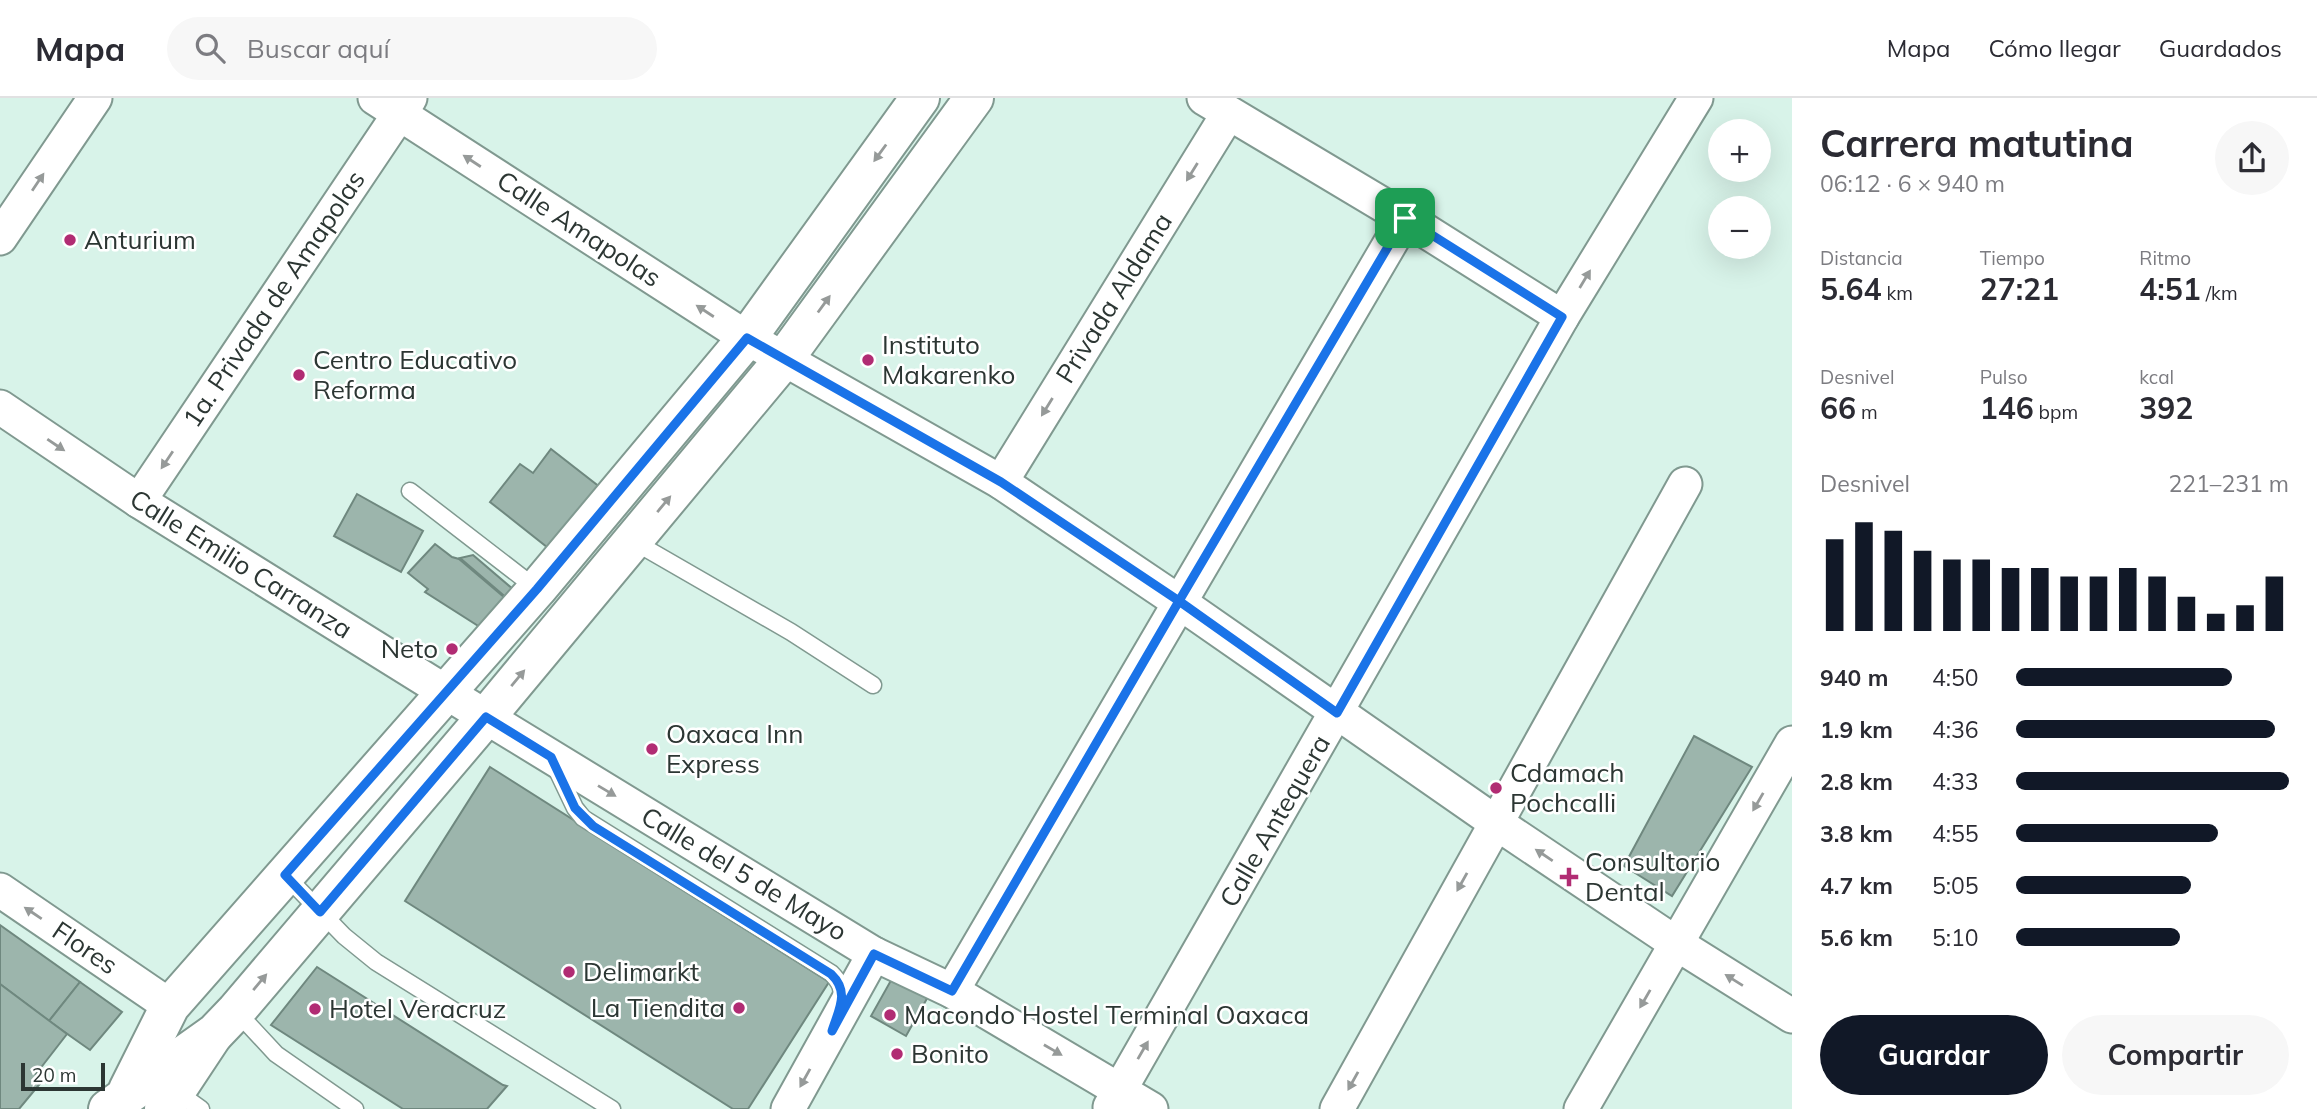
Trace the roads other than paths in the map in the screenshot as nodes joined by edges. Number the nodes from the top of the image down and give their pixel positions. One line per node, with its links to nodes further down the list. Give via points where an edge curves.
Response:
1 (95, 98): 8 (street, one-way to 1)
2 (920, 98): 10 (main road, one-way to 10)
3 (1696, 98): 9 (street, Calle Antequera, one-way to 3)
4 (395, 103): 10 (street, Calle Amapolas, one-way to 4); 16 (street, 1a. Privada de Amapolas, one-way to 16)
5 (966, 105): 11 (main road, one-way to 5)
6 (1216, 106): 7 (street); 13 (street, Privada Aldama, one-way to 13)
7 (1405, 218): 9 (street); 19 (street)
8 (0, 238)
9 (1562, 317): 22 (street, Calle Antequera)
10 (747, 338): 11 (street, Calle Amapolas); 18 (main road)
11 (784, 359): 13 (street, Calle Amapolas); 17 (main road, one-way to 11)
12 (0, 407): 16 (street, Calle Emilio Carranza, one-way to 16)
13 (1001, 482): 19 (street, Calle Amapolas)
14 (1685, 484): 26 (street)
15 (410, 491): 18 (lane)
16 (139, 501): 21 (street, Calle Emilio Carranza)
17 (633, 541): 20 (lane); 23 (main road, one-way to 17)
18 (537, 589): 21 (main road)
19 (1179, 601): 22 (street, Calle Amapolas); 32 (street)
20 (873, 685)
21 (445, 692): 23 (street, Calle Emilio Carranza); 27 (main road)
22 (1337, 713): 26 (street, Calle Amapolas); 37 (street, Calle Antequera, one-way to 22)
23 (486, 717): 25 (street, Calle del 5 de Mayo); 29 (main road)
24 (1792, 743): 30 (street, one-way to 30)
25 (551, 757): 31 (street, Calle del 5 de Mayo, one-way to 31); 36 (lane, via 575,808 593,826 831,974 842,992)
26 (1495, 822): 30 (street, Calle Amapolas, one-way to 26); 44 (street, one-way to 44)
27 (285, 875): 29 (lane); 33 (main road)
28 (0, 890): 33 (street, Flores, one-way to 28)
29 (320, 912): 35 (main road, one-way to 29); 41 (lane, via 376,962)
30 (1677, 944): 34 (street, Calle Amapolas, one-way to 30); 45 (street, one-way to 45)
31 (874, 954): 32 (street, Calle del 5 de Mayo); 36 (street)
32 (952, 991): 37 (street, Calle del 5 de Mayo, one-way to 37)
33 (170, 1006): 39 (main road)
34 (1792, 1016)
35 (225, 1022): 38 (main road); 39 (main road); 40 (lane)
36 (832, 1031): 42 (street, one-way to 42)
37 (1115, 1099): 43 (street, Calle del 5 de Mayo)
38 (181, 1103)
39 (117, 1104)
40 (355, 1109)
41 (612, 1109)
42 (788, 1109)
43 (1151, 1109)
44 (1337, 1109)
45 (1581, 1109)

